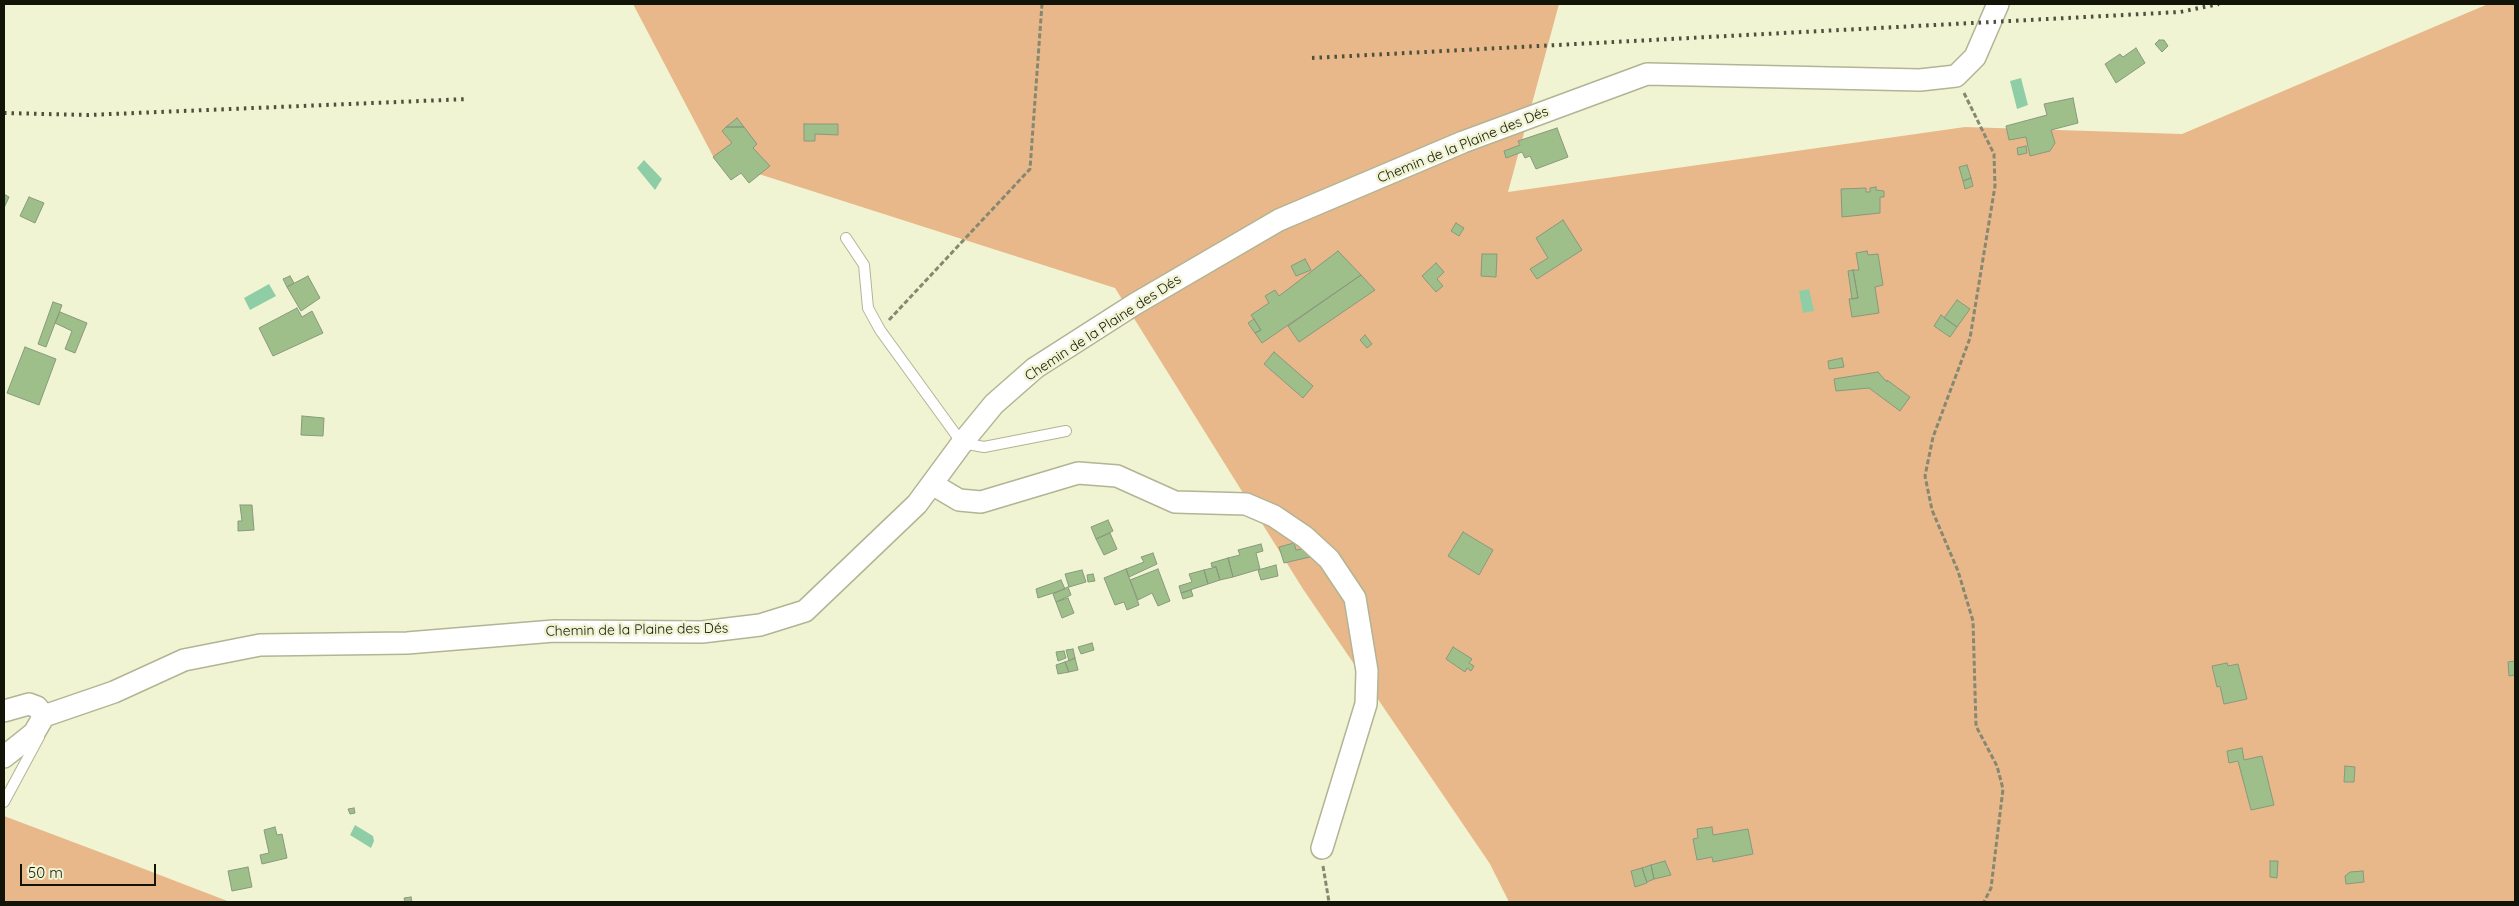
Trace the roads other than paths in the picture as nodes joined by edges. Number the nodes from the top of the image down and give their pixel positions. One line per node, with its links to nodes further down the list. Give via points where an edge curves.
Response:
1 (1998, 4): 4 (street, Chemin de la Plaine des Dés, via 1975,58 1956,76 1920,80 1647,74 1462,142 1279,220 1135,304 1035,368 994,404)
2 (846, 238): 4 (lane, via 864,265 868,308 880,330)
3 (1066, 432): 4 (lane, via 984,447)
4 (962, 442): 5 (street, Chemin de la Plaine des Dés)
5 (932, 484): 7 (street, Chemin de la Plaine des Dés, via 917,504 805,611 760,626 702,632 554,631 406,643 260,645 184,660 114,692); 10 (street, via 959,500 981,502 1078,473 1117,476 1175,502 1246,504 1274,516 1305,537 1329,559 1355,598 1367,671 1366,704)
6 (4, 711): 7 (street, via 29,704 37,707)
7 (44, 716): 8 (street, via 34,733); 9 (lane, via 43,729)
8 (4, 757)
9 (4, 802)
10 (1322, 848)

